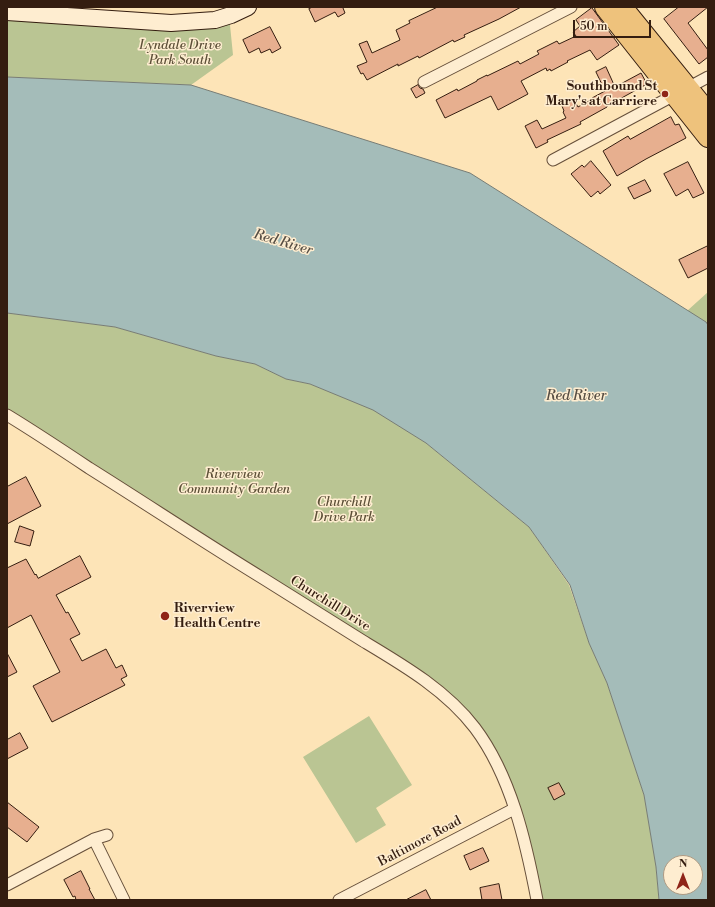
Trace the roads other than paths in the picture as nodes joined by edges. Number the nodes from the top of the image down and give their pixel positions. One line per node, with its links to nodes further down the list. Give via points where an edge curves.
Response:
1 (248, 7): 5 (street)
2 (571, 7): 8 (street)
3 (605, 7): 9 (highway)
4 (622, 7): 9 (highway)
5 (228, 11): 6 (street, via 215,20 171,23)
6 (7, 12)
7 (708, 77): 9 (street)
8 (424, 82)
9 (681, 91): 10 (highway); 11 (highway); 12 (street)
10 (708, 113)
11 (708, 137)
12 (554, 160)
13 (7, 415): 14 (street, Churchill Drive, via 408,669 444,696 475,728 501,773)
14 (514, 809): 19 (street, Baltimore Road); 20 (street, Churchill Drive, via 531,868)
15 (107, 835): 16 (street)
16 (94, 839): 17 (street); 18 (street)
17 (7, 885)
18 (124, 900)
19 (339, 900)
20 (537, 900)

